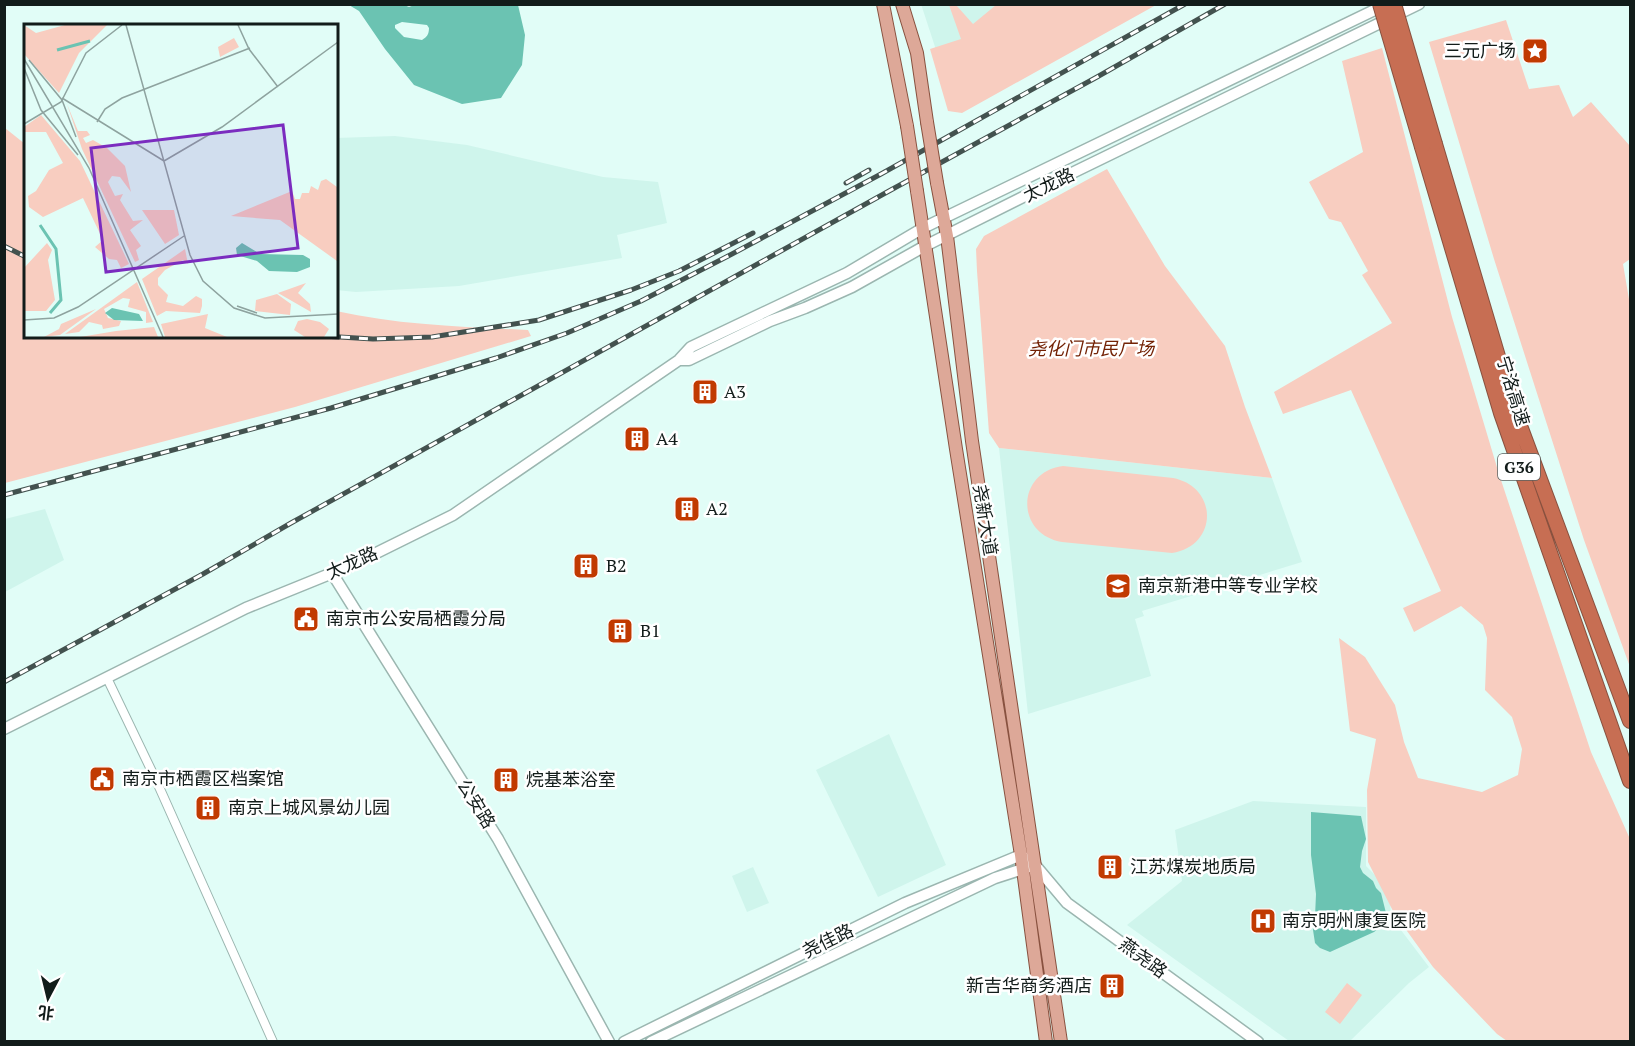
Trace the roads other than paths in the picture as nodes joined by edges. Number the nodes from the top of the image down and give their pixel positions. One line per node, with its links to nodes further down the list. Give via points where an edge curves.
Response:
1 (883, 4): 9 (main road, 尧新大道, bridge)
2 (902, 4): 8 (main road, 尧新大道, bridge, via 916,53)
3 (1380, 4): 7 (highway, 宁洛高速 / G36, bridge)
4 (1386, 4): 8 (main road, 太龙路)
5 (1394, 4): 7 (highway, 宁洛高速 / G36, bridge)
6 (1419, 4): 10 (main road, 太龙路)
7 (1429, 146): 15 (highway, 宁洛高速 / G36, via 1513,407); 17 (highway, 宁洛高速 / G36, via 1501,413)
8 (944, 220): 9 (main road, 太龙路); 10 (main road, 尧新大道)
9 (923, 228): 11 (main road, 尧新大道); 12 (main road, 太龙路, via 847,273 691,347)
10 (947, 236): 11 (main road, 太龙路); 18 (main road, 尧新大道)
11 (925, 246): 12 (main road, 太龙路, via 852,287 689,360); 18 (main road, 尧新大道)
12 (679, 360): 13 (main road, 太龙路, via 453,515)
13 (332, 573): 14 (main road, 太龙路, via 246,608); 20 (main road, 公安路, via 498,839)
14 (107, 678): 16 (main road, 太龙路); 19 (street)
15 (1630, 719)
16 (4, 729)
17 (1630, 782)
18 (1028, 864): 21 (main road, 尧佳路, via 905,903); 22 (main road, 尧佳路); 23 (main road, 尧新大道); 24 (main road, 尧新大道); 25 (main road, 燕尧路, via 1067,903)
19 (273, 1041)
20 (609, 1041)
21 (624, 1041)
22 (651, 1041)
23 (1046, 1041)
24 (1061, 1041)
25 (1258, 1041)

